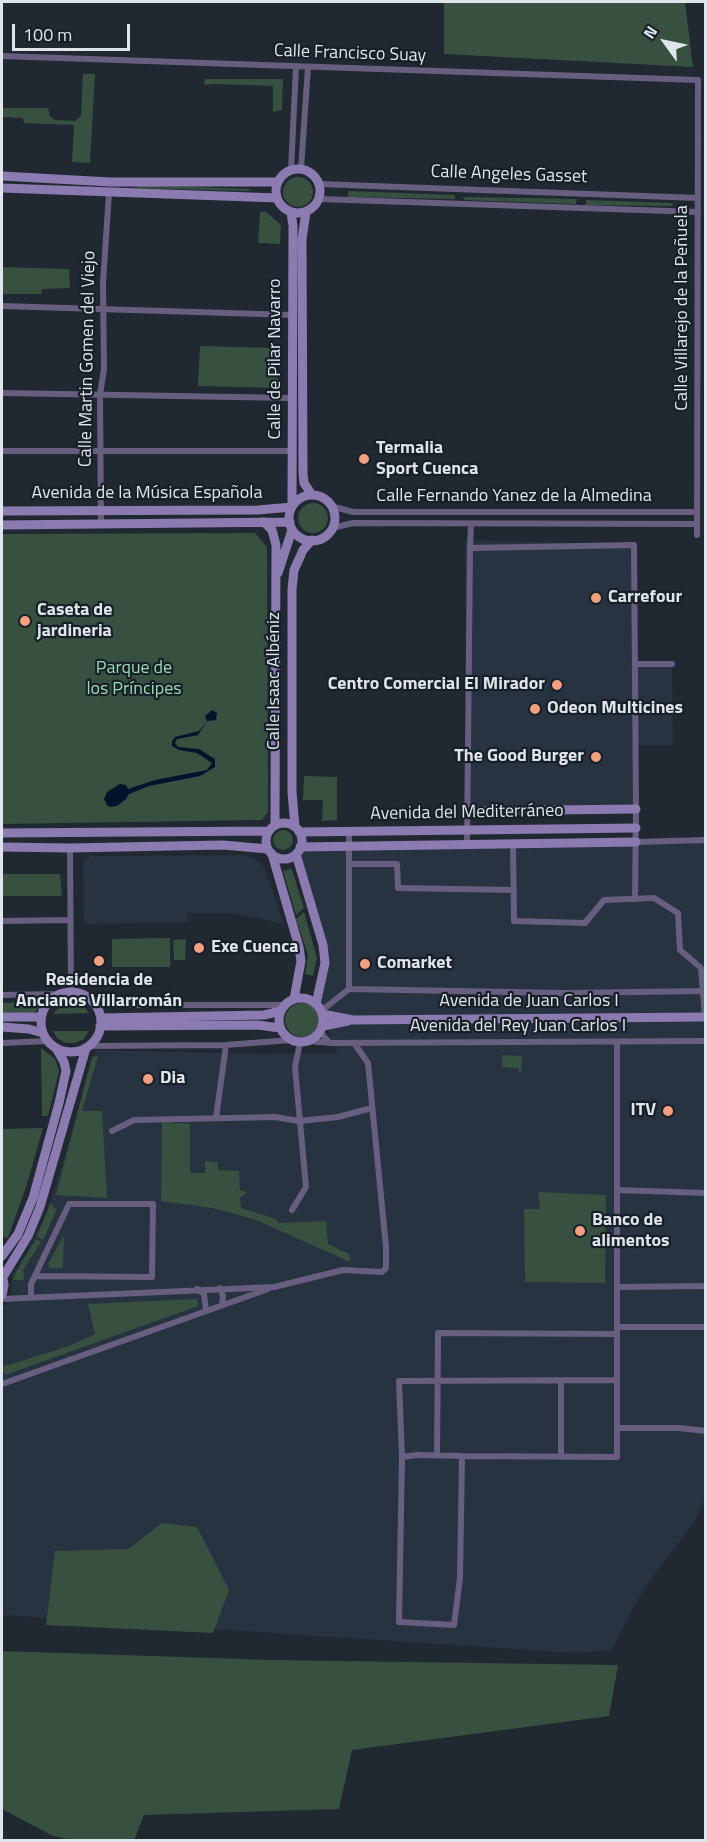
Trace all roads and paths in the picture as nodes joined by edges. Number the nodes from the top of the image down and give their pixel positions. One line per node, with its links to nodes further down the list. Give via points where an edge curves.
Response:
1 (2, 57): 2 (street, Calle Francisco Suay)
2 (296, 67): 3 (street, Calle Francisco Suay); 5 (street)
3 (308, 67): 4 (street, Calle Francisco Suay); 5 (street)
4 (698, 80): 12 (street, Calle Villarejo de la Peñuela)
5 (296, 170): 7 (street); 8 (street, via 312,174)
6 (2, 176): 7 (street, via 110,182)
7 (278, 182): 11 (street)
8 (319, 184): 12 (street, Calle Angeles Gasset); 13 (street)
9 (2, 188): 10 (street)
10 (109, 193): 11 (street); 18 (street, Calle Martin Gomen del Viejo)
11 (277, 198): 14 (street)
12 (698, 198): 16 (street, Calle Villarejo de la Peñuela)
13 (319, 199): 15 (street); 16 (street, Calle Angeles Gasset)
14 (291, 212): 15 (street); 19 (street, Calle de Pilar Navarro)
15 (306, 212): 26 (street, Calle de Pilar Navarro, via 302,239 303,473)
16 (698, 212): 31 (street, Calle Villarejo de la Peñuela)
17 (2, 306): 18 (street)
18 (105, 309): 19 (street); 21 (street, Calle Martin Gomen del Viejo)
19 (293, 315): 22 (street, Calle de Pilar Navarro)
20 (2, 393): 21 (street)
21 (100, 395): 22 (street); 24 (street, Calle Martin Gomen del Viejo)
22 (293, 398): 25 (street, Calle de Pilar Navarro)
23 (2, 451): 24 (street)
24 (100, 451): 25 (street); 30 (street, Calle Martin Gomen del Viejo)
25 (293, 452): 28 (street, Calle de Pilar Navarro)
26 (312, 495): 27 (street); 28 (street, via 301,498)
27 (331, 506): 31 (street, Calle Fernando Yanez de la Almedina, via 353,512); 38 (street)
28 (292, 507): 30 (street, Avenida de la Música Española); 37 (street)
29 (2, 511): 30 (street, Avenida de la Música Española)
30 (101, 511): 36 (street, Calle Martin Gomen del Viejo)
31 (697, 512): 34 (street, Calle Villarejo de la Peñuela)
32 (264, 522): 36 (street, Avenida de la Música Española); 37 (street, Avenida de la Música Española); 42 (street, Calle Isaac Albéniz, via 275,537)
33 (471, 524): 34 (street, Calle Fernando Yanez de la Almedina); 38 (street, Calle Fernando Yanez de la Almedina, via 353,524); 41 (street)
34 (697, 524): 39 (street, Calle Villarejo de la Peñuela)
35 (2, 525): 36 (street, Avenida de la Música Española)
36 (101, 525)
37 (291, 526): 40 (street, via 301,538); 42 (street, Calle Isaac Albéniz)
38 (332, 528): 40 (street, via 324,537)
39 (697, 535)
40 (312, 540): 49 (street, Calle Isaac Albéniz, via 294,570 292,589 292,792)
41 (470, 548): 43 (street, via 634,545); 46 (street)
42 (276, 580): 47 (street, Calle Isaac Albéniz)
43 (635, 664): 44 (street); 45 (street)
44 (672, 664)
45 (636, 809): 46 (street, Avenida del Mediterráneo); 48 (street)
46 (468, 811): 51 (street)
47 (272, 828): 49 (street, via 285,823); 52 (street); 61 (street, via 266,840)
48 (636, 828): 51 (street, Avenida del Mediterráneo); 54 (street)
49 (297, 829): 50 (street, Avenida del Mediterráneo); 60 (street, via 302,839)
50 (349, 831): 51 (street, Avenida del Mediterráneo); 58 (street)
51 (468, 831): 56 (street)
52 (2, 833)
53 (705, 840): 54 (street)
54 (636, 842): 55 (street, Avenida del Mediterráneo); 64 (street)
55 (513, 844): 56 (street, Avenida del Mediterráneo); 63 (street)
56 (467, 845): 58 (street, Avenida del Mediterráneo)
57 (2, 847): 59 (street)
58 (349, 847): 60 (street, Avenida del Mediterráneo); 62 (street)
59 (70, 848): 61 (street, via 223,844); 65 (street)
60 (298, 850): 61 (street, via 284,858); 74 (street, via 323,945)
61 (270, 852): 73 (street, via 301,961)
62 (349, 864): 63 (street, via 397,864 398,888); 67 (street)
63 (514, 890): 64 (street, via 514,921 585,923 604,900)
64 (635, 899): 68 (street, via 654,898 678,914 681,950 701,968)
65 (69, 920): 66 (street); 69 (street)
66 (2, 921)
67 (349, 989): 68 (street); 74 (street)
68 (704, 991): 77 (street)
69 (71, 992): 70 (street); 72 (street)
70 (60, 994): 71 (street); 76 (street, via 48,1003)
71 (2, 995)
72 (93, 1002): 73 (street); 79 (street)
73 (287, 1005): 74 (street, via 306,999); 79 (street, via 264,1015); 81 (street, via 279,1020)
74 (320, 1010): 78 (street); 82 (street)
75 (2, 1017): 76 (street)
76 (41, 1017): 83 (street)
77 (705, 1017): 78 (street, Avenida de Juan Carlos I)
78 (353, 1020): 82 (street)
79 (100, 1022): 81 (street); 91 (street, via 96,1039)
80 (2, 1027): 83 (street, via 29,1029)
81 (280, 1028): 84 (street, via 284,1035)
82 (321, 1029): 84 (street); 88 (street)
83 (45, 1037): 87 (street); 92 (street)
84 (300, 1041): 88 (street, Avenida del Rey Juan Carlos I); 90 (street, Avenida del Rey Juan Carlos I); 95 (street, via 295,1067)
85 (705, 1041): 86 (street, Avenida del Rey Juan Carlos I)
86 (617, 1042): 89 (street, Avenida del Rey Juan Carlos I); 97 (street)
87 (2, 1043)
88 (331, 1043): 89 (street, Avenida del Rey Juan Carlos I)
89 (354, 1043): 93 (street, via 368,1063)
90 (226, 1045): 91 (street, Avenida del Rey Juan Carlos I); 94 (street)
91 (87, 1047): 92 (street, via 69,1052); 101 (street, via 40,1207 28,1236)
92 (56, 1048): 100 (street, via 66,1071 59,1103 31,1203 18,1234)
93 (372, 1108): 95 (street, via 339,1117); 104 (street, via 386,1268 375,1273 335,1272)
94 (216, 1118): 95 (street, via 275,1117); 96 (street, via 134,1120)
95 (299, 1121): 99 (street, via 306,1187)
96 (112, 1131)
97 (617, 1190): 98 (street); 105 (street)
98 (705, 1193)
99 (292, 1210)
100 (2, 1256)
101 (2, 1276): 108 (street)
102 (36, 1276): 102 (street, via 69,1204 153,1204 152,1277); 109 (street)
103 (705, 1286): 105 (street)
104 (274, 1287): 106 (street); 110 (street)
105 (617, 1287): 113 (street)
106 (220, 1288): 107 (street); 110 (street)
107 (196, 1289): 109 (street); 111 (street, via 204,1294)
108 (2, 1297): 109 (street)
109 (30, 1297)
110 (222, 1305): 111 (street)
111 (206, 1310): 117 (street)
112 (705, 1327): 113 (street)
113 (617, 1330): 114 (street); 116 (street, via 438,1333)
114 (617, 1380): 115 (street); 118 (street)
115 (561, 1381): 116 (street); 122 (street)
116 (436, 1382): 120 (street); 123 (street, via 399,1381)
117 (2, 1384)
118 (617, 1428): 119 (street); 122 (street, via 617,1457)
119 (705, 1431)
120 (437, 1455): 121 (street); 123 (street)
121 (462, 1456): 122 (street); 123 (street, via 460,1578 454,1625 399,1622)
122 (561, 1456)
123 (402, 1457)

